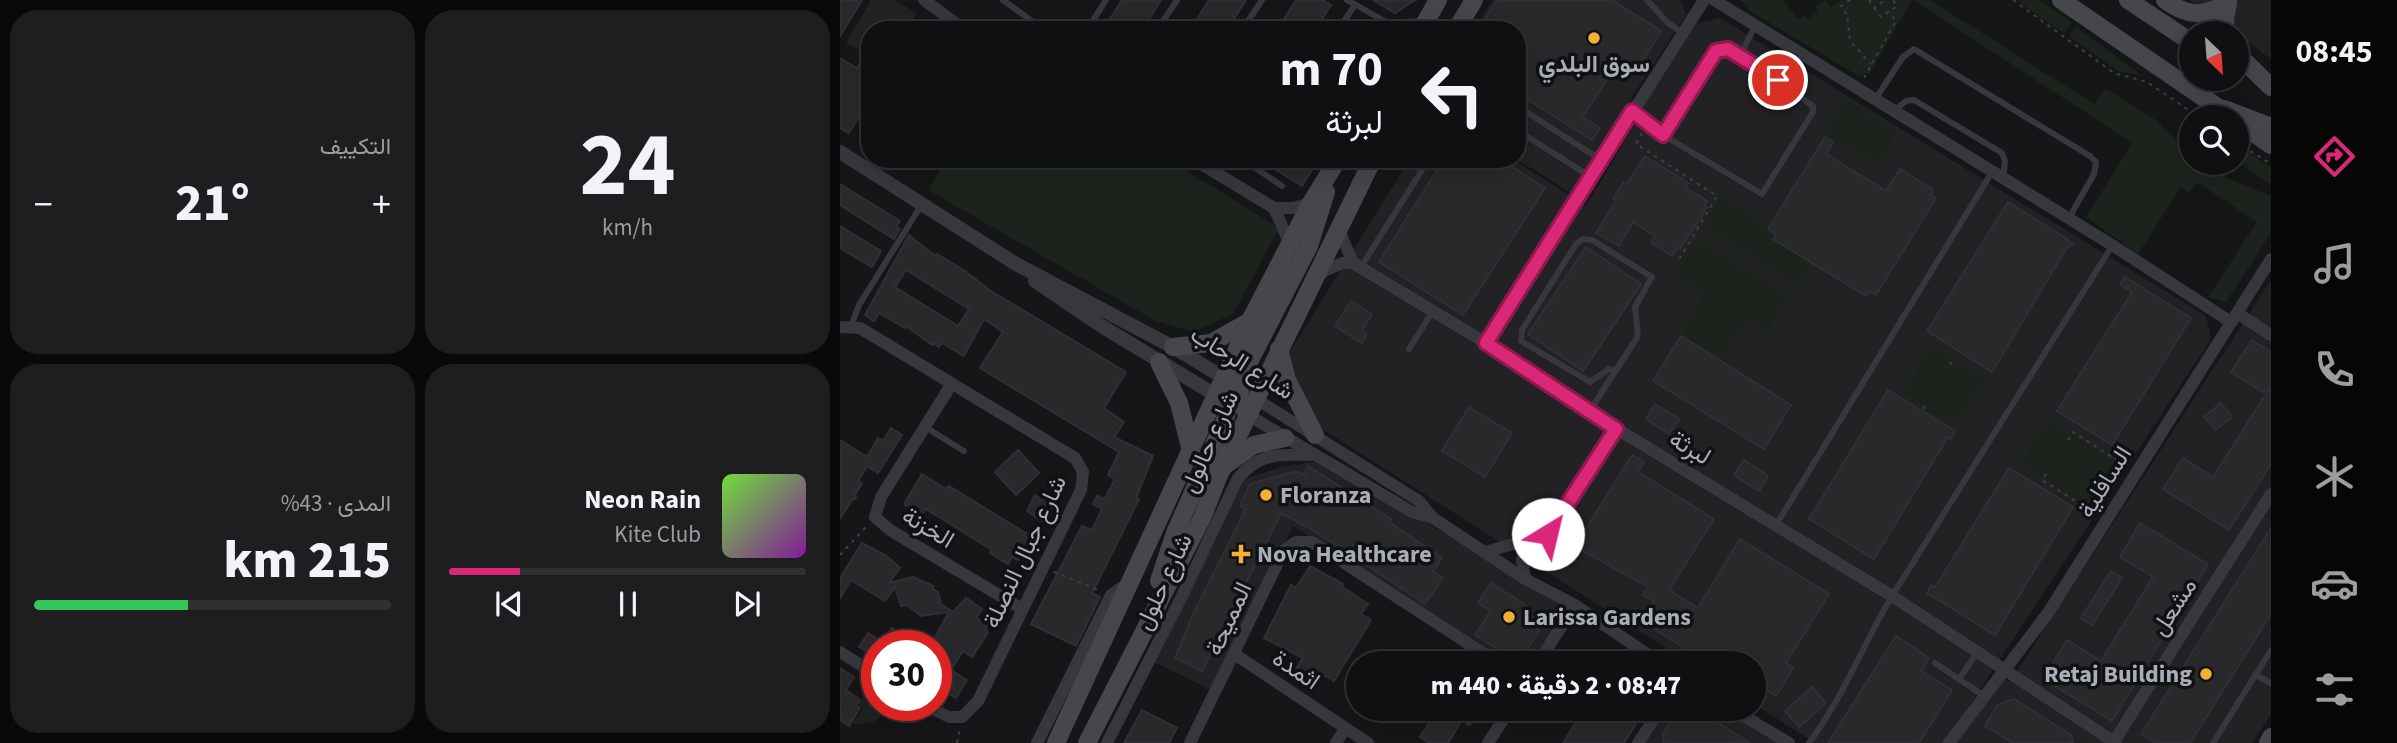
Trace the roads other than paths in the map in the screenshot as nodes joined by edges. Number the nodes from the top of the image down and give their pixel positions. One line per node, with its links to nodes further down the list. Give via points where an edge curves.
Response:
1 (924, 0): 17 (street)
2 (1003, 0): 18 (lane)
3 (1106, 0): 19 (lane)
4 (1177, 0): 20 (lane)
5 (1262, 0): 21 (lane)
6 (1347, 0): 16 (lane)
7 (1438, 0): 24 (main road)
8 (1474, 0): 25 (main road)
9 (1647, 0): 28 (lane)
10 (1704, 0): 28 (street)
11 (1714, 0): 27 (street)
12 (2061, 0): 38 (main road)
13 (2128, 0): 29 (main road)
14 (2165, 0): 15 (main road, via 2194,15)
15 (2229, 2): 26 (main road)
16 (1355, 5): 22 (lane); 23 (lane)
17 (953, 21)
18 (1032, 21)
19 (1093, 21)
20 (1163, 21)
21 (1248, 21)
22 (1344, 21)
23 (1384, 21)
24 (1426, 21)
25 (1461, 21)
26 (2227, 21)
27 (1756, 24): 30 (street); 31 (lane)
28 (1683, 33): 40 (street)
29 (2179, 34)
30 (1797, 50): 33 (lane); 37 (street)
31 (1740, 56): 33 (lane); 45 (lane, via 1728,49 1716,51)
32 (2249, 66): 35 (main road)
33 (1778, 80): 45 (lane, via 1809,101 1813,112 1762,194)
34 (2249, 80): 36 (main road)
35 (2271, 87)
36 (2271, 94)
37 (1876, 98): 39 (street); 64 (lane, via 1903,57 1914,49 2090,156 2096,162 2094,174)
38 (2215, 105)
39 (1895, 110): 58 (street); 58 (lane, via 1914,100 2002,153)
40 (1632, 111): 45 (lane); 49 (street)
41 (1526, 112): 49 (lane)
42 (2249, 118): 43 (main road)
43 (2271, 127)
44 (2249, 130): 47 (main road)
45 (1663, 135)
46 (1526, 136): 59 (lane)
47 (2271, 145)
48 (840, 152): 50 (street, شارع الرحاب)
49 (1601, 160): 59 (street)
50 (861, 165)
51 (867, 168): 61 (street, شارع الرحاب)
52 (1209, 168): 63 (street)
53 (1259, 168): 60 (lane)
54 (1333, 168): 62 (main road, شارع حالول)
55 (1335, 168): 83 (main road, via 1309,246)
56 (1369, 168): 65 (main road, شارع حالول)
57 (1423, 168): 70 (lane)
58 (1998, 174): 64 (street); 99 (lane)
59 (1591, 177): 77 (street)
60 (1282, 186)
61 (923, 202): 69 (street, شارع الرحاب); 75 (lane)
62 (1311, 203): 63 (street); 66 (main road, شارع حالول)
63 (1274, 208): 66 (street)
64 (2069, 218): 67 (street)
65 (1339, 230): 70 (street); 71 (main road, شارع حالول)
66 (1290, 244): 74 (main road, شارع حالول)
67 (2112, 244): 73 (street); 105 (lane)
68 (2271, 259): 73 (street, السافلية)
69 (1016, 264): 78 (street, شارع الرحاب); 81 (street, شارع الرحاب, via 1037,283)
70 (1357, 265): 71 (street, via 1342,263); 72 (street, لبرثة)
71 (1320, 273): 79 (main road, شارع حالول)
72 (1433, 311): 77 (street, لبرثة); 80 (lane)
73 (2234, 317): 76 (street); 118 (street, السافلية, via 2048,613)
74 (1250, 321): 78 (main road, via 1211,343); 83 (main road, شارع حالول)
75 (846, 326): 84 (street, شارع جبال النصلة)
76 (2271, 335)
77 (1486, 343): 87 (street, لبرثة)
78 (1174, 347): 83 (street, شارع الرحاب)
79 (1279, 349): 86 (main road, شارع حالول); 90 (main road, via 1287,380)
80 (1409, 349)
81 (1159, 362): 85 (street, شارع الرحاب); 93 (main road, via 1178,402)
82 (1616, 371): 82 (lane, via 1638,337 1635,307 1652,277 1583,239 1576,243 1522,330 1521,341 1590,382 1609,369); 87 (lane)
83 (1231, 382): 85 (main road, شارع حالول); 86 (main road, via 1239,399)
84 (951, 385): 88 (street, الخزنة); 107 (street, شارع جبال النصلة, via 1080,465 1082,490)
85 (1223, 400): 86 (street, شارع الرحاب); 93 (main road, شارع حالول); 108 (main road, via 1221,428 1175,533)
86 (1252, 407): 90 (street, شارع الرحاب); 91 (street, شارع الرحاب); 95 (main road, شارع حالول)
87 (1589, 412): 89 (street, لبرثة)
88 (925, 427): 92 (lane); 107 (street, الخزنة, via 881,497 875,517)
89 (1616, 429): 99 (street, لبرثة); 100 (street, via 1557,525 1548,534)
90 (1315, 435): 98 (street, شارع الرحاب, via 1419,501)
91 (1284, 438): 94 (street, شارع الرحاب); 95 (main road, via 1243,450)
92 (964, 451)
93 (1191, 451): 104 (main road, شارع حالول)
94 (1316, 455): 98 (street, شارع الرحاب, via 1412,512); 101 (street, شارع حلول, via 1268,456 1245,468)
95 (1219, 475): 97 (main road, شارع حالول)
96 (2271, 494): 141 (street, مشعل)
97 (1202, 518): 101 (main road); 108 (main road, شارع حالول)
98 (1433, 519): 102 (street, شارع الرحاب)
99 (1776, 524): 105 (street, لبرثة)
100 (1525, 539): 102 (street); 103 (street)
101 (1206, 540): 132 (street, شارع حلول)
102 (1485, 552): 103 (street, شارع الرحاب)
103 (1525, 579): 106 (street, شارع الرحاب)
104 (1130, 582): 129 (street, شارع حلول, via 1111,596); 130 (main road, شارع حالول)
105 (1892, 596): 114 (street, لبرثة); 139 (lane, via 1839,697)
106 (1575, 605): 111 (street); 112 (street, شارع الرحاب)
107 (1022, 609): 123 (street, شارع جبال النصلة, via 971,711)
108 (1142, 631): 131 (main road, شارع حالول)
109 (2271, 650): 119 (lane)
110 (1479, 651): 115 (street, المميحة, via 1306,541 1284,550)
111 (1546, 651)
112 (1642, 651)
113 (840, 652): 117 (street)
114 (1977, 653): 118 (street, لبرثة); 120 (lane)
115 (1236, 655): 127 (street, اثمدة); 133 (street, المميحة)
116 (1935, 663): 120 (lane)
117 (861, 665)
118 (2004, 671): 122 (street); 141 (street, لبرثة)
119 (2255, 675): 121 (lane); 142 (lane)
120 (1959, 679): 122 (lane)
121 (2271, 683)
122 (1984, 696): 140 (street)
123 (952, 717)
124 (1502, 721): 136 (street)
125 (1653, 721): 137 (street)
126 (1752, 721): 138 (street)
127 (1345, 729): 134 (street); 135 (street, اثمدة)
128 (2271, 737): 143 (main road)
129 (1037, 743)
130 (1056, 743)
131 (1087, 743)
132 (1107, 743)
133 (1191, 743)
134 (1336, 743)
135 (1368, 743)
136 (1488, 743)
137 (1638, 743)
138 (1789, 743)
139 (1809, 743)
140 (1949, 743)
141 (2114, 743)
142 (2213, 743)
143 (2268, 743)

